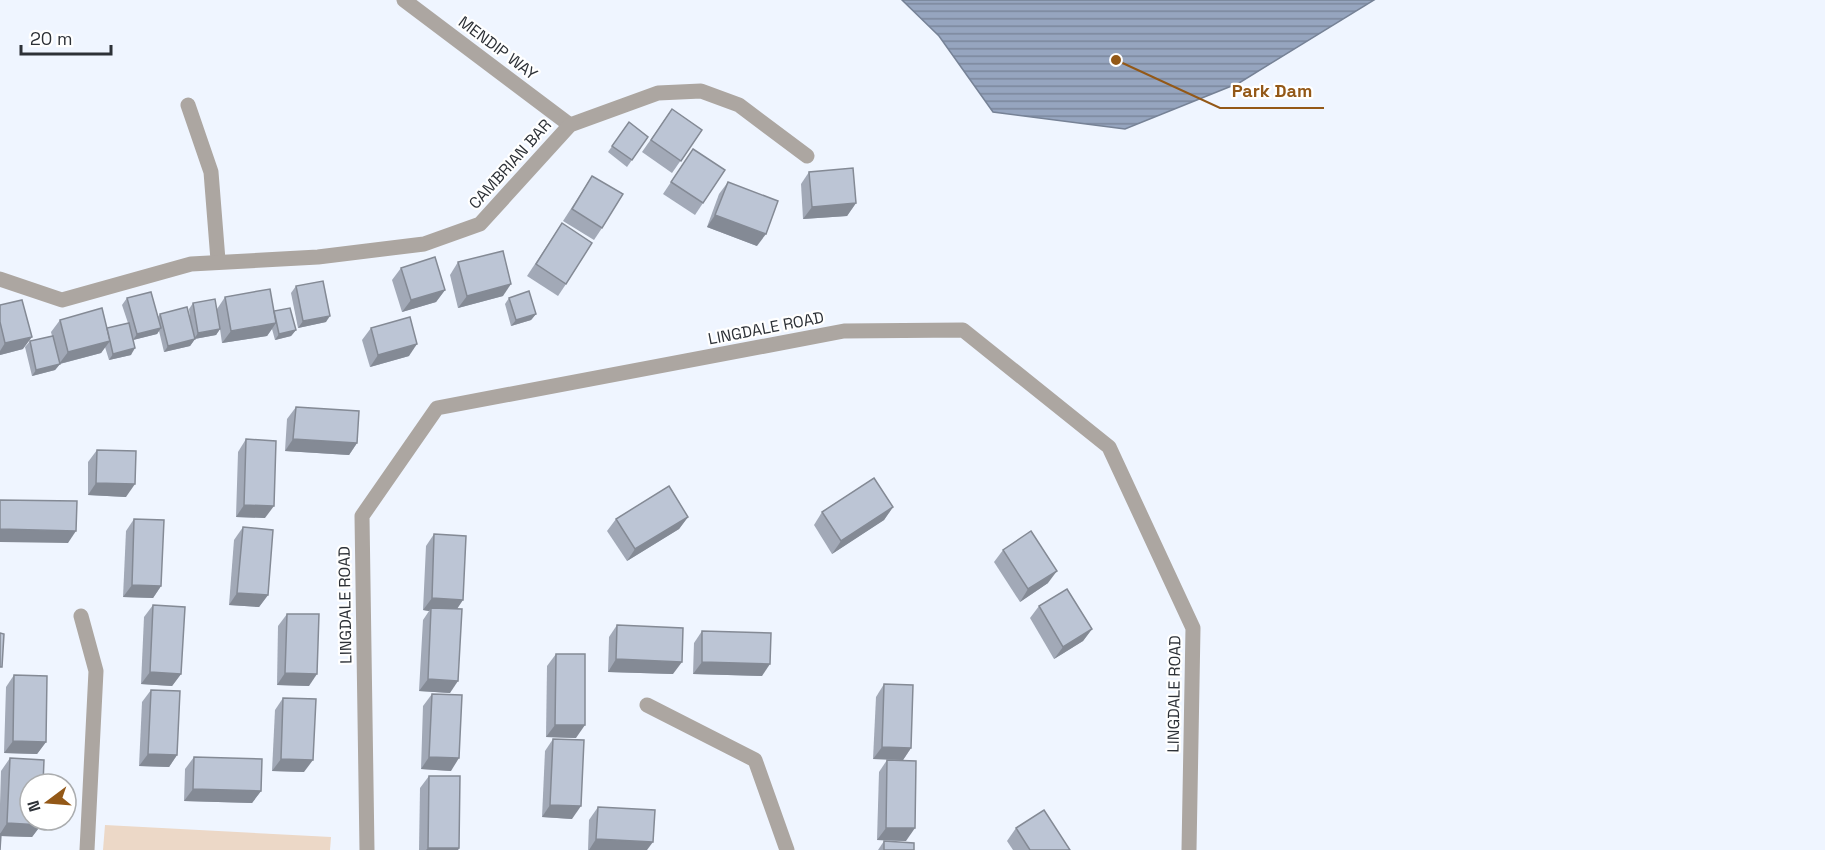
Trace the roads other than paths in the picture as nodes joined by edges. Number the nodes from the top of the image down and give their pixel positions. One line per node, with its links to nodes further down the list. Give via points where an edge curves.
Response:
1 (404, 0): 3 (street, MENDIP WAY)
2 (188, 105): 5 (street, via 211,172)
3 (570, 125): 4 (street, CAMBRIAN BAR, via 658,93 701,91 739,105); 5 (street, CAMBRIAN BAR, via 480,224 413,245 318,257)
4 (807, 156)
5 (218, 260): 6 (street, CAMBRIAN BAR, via 62,300)
6 (0, 279)
7 (81, 616): 9 (street, via 96,671)
8 (648, 705): 11 (street, via 755,760)
9 (87, 850)
10 (367, 850): 12 (street, LINGDALE ROAD, via 362,516 437,408 844,331 963,330 1109,447 1193,628)
11 (787, 850)
12 (1190, 850)

